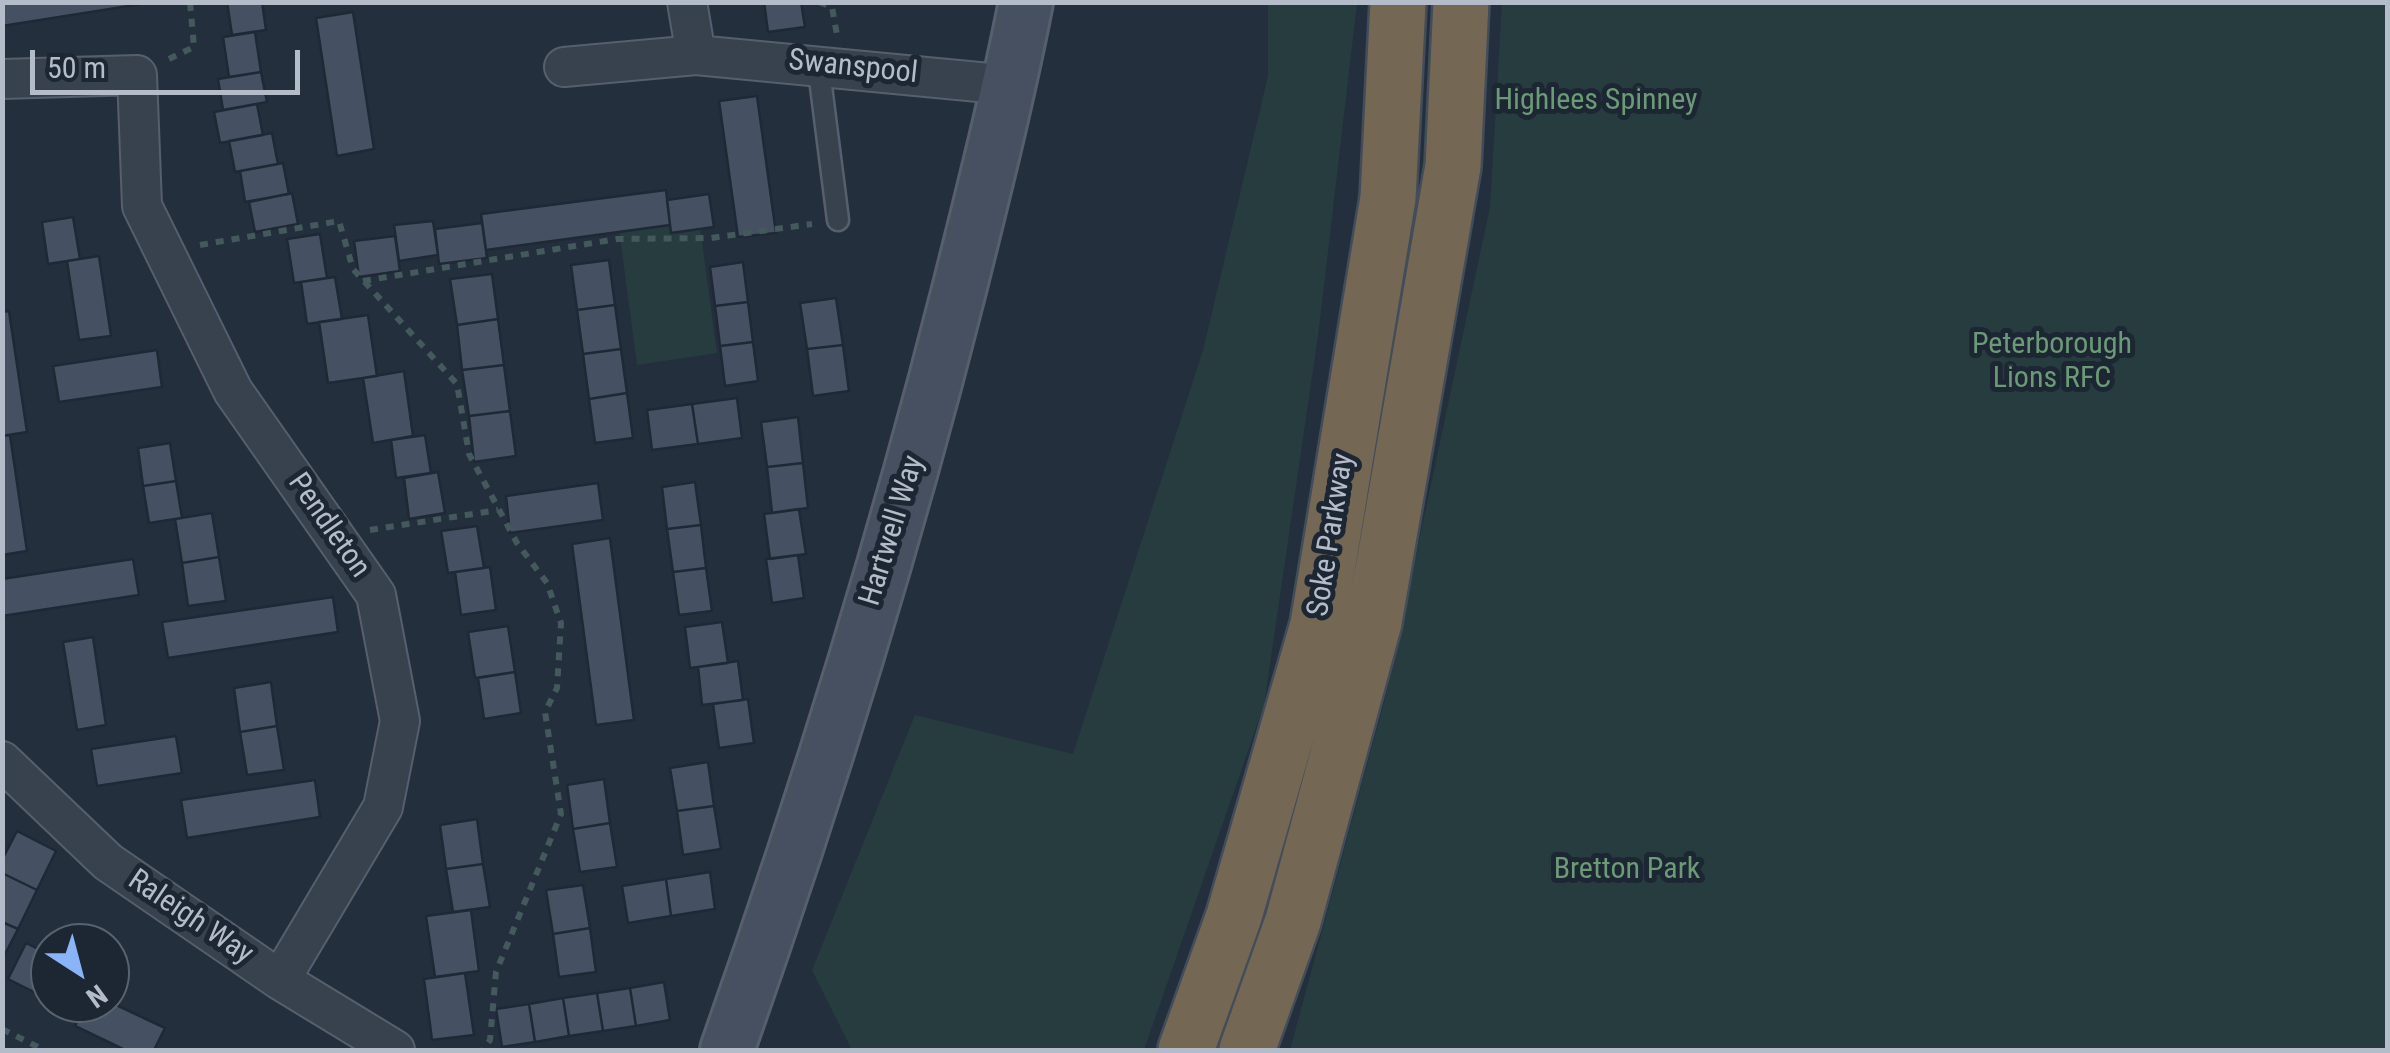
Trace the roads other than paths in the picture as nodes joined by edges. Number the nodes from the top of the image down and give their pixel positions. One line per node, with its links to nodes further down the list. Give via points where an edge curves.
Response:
1 (687, 2): 5 (street)
2 (1026, 2): 9 (street, Hartwell Way)
3 (1398, 2): 15 (highway, Soke Parkway, via 1388,198 1318,625 1234,916)
4 (1462, 2): 16 (highway, Soke Parkway, via 1453,166 1374,622 1293,921)
5 (696, 55): 6 (street, Swanspool); 7 (street, Swanspool)
6 (818, 63): 9 (street, Swanspool); 10 (lane)
7 (564, 67)
8 (2, 79): 12 (street, Pendleton, via 137,76 142,206 233,391 376,594 400,722 383,807)
9 (1010, 85): 14 (street, Hartwell Way, via 922,434 804,825)
10 (838, 220)
11 (2, 762): 12 (street, Raleigh Way, via 108,862)
12 (280, 980): 13 (street, Raleigh Way)
13 (395, 1050)
14 (726, 1050)
15 (1186, 1050)
16 (1246, 1050)

